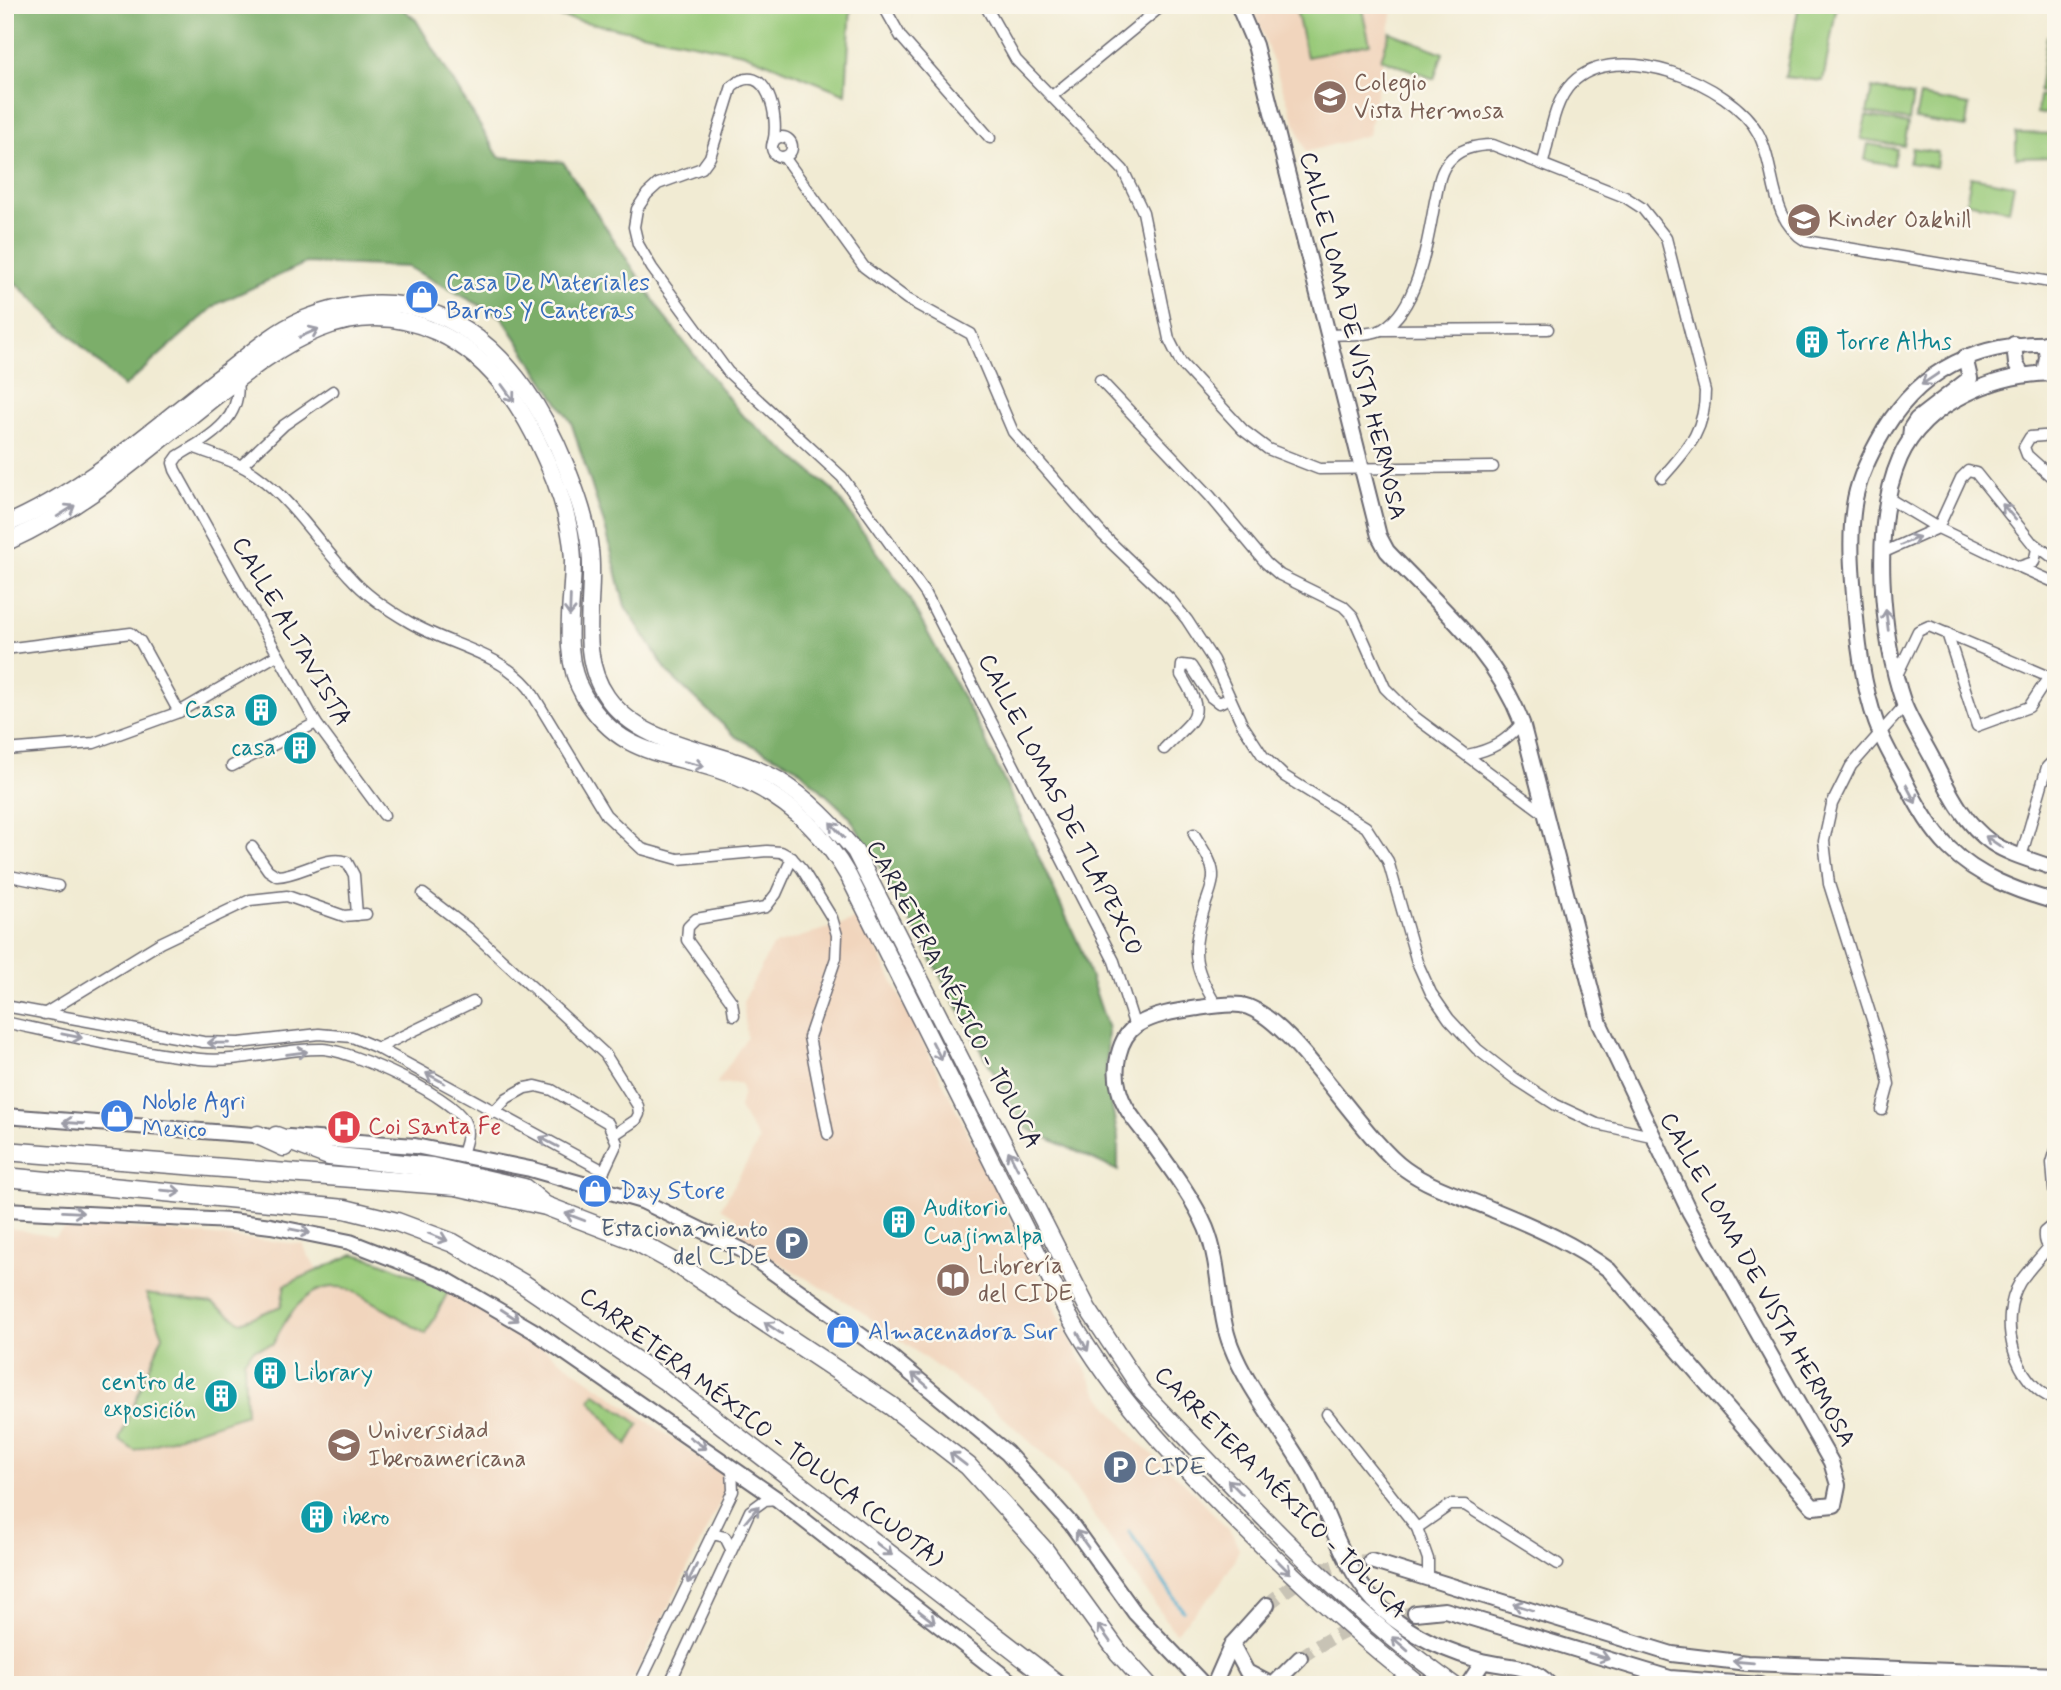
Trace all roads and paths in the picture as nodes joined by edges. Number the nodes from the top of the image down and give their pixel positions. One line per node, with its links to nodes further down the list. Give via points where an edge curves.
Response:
1 (883, 5): 6 (street, via 901,37)
2 (985, 5): 5 (street, via 1016,60)
3 (1163, 5): 5 (street)
4 (1238, 5): 13 (street, CALLE LOMA DE VISTA HERMOSA, via 1255,45)
5 (1052, 96): 27 (street, via 1123,170 1135,190 1169,339 1181,363 1268,449 1319,469)
6 (990, 138)
7 (773, 142): 8 (street, via 773,152); 8 (street, via 778,137 791,141 793,148); 72 (street, CALLE LOMAS DE TLAPEXCO, via 776,130 766,89 760,81 739,80 732,86 710,158 702,168 658,184 646,194 634,227 638,244 728,372 842,477 926,594 1114,961)
8 (784, 158): 44 (street, via 864,267 907,299 971,334 1013,432 1103,535 1171,600 1213,660)
9 (1543, 163): 10 (street, via 1562,97 1572,83 1609,64 1632,63 1679,75 1744,114 1758,134 1782,217 1791,232 1806,241); 12 (street, via 1493,145 1463,150 1449,160 1412,291 1402,310); 28 (street, via 1625,197 1642,208 1666,238 1702,368 1705,413 1698,432)
10 (2056, 283)
11 (1548, 329): 12 (street)
12 (1382, 330): 13 (street)
13 (1330, 335): 27 (street, CALLE LOMA DE VISTA HERMOSA)
14 (2050, 343): 15 (street); 17 (street)
15 (2014, 344): 16 (street); 18 (street)
16 (1965, 357): 23 (street, via 1970,378 1916,419); 49 (street, one-way to 49, via 1910,392 1888,421 1862,474 1854,505 1851,558 1856,628)
17 (2050, 373): 18 (street)
18 (2022, 374): 23 (street, via 1977,388 1941,411)
19 (237, 380): 24 (street, via 235,409 227,421); 33 (main road, CARRETERA MÉXICO - TOLUCA, one-way to 19, via 86,498); 120 (main road, CARRETERA MÉXICO - TOLUCA, one-way to 120, via 289,342 323,327 361,319 421,325 459,344 489,368 525,419 568,520 573,562 572,662 592,708 603,723 636,748 714,769 758,788 792,808 824,839 849,877 1070,1318 1107,1379 1155,1437 1305,1587)
20 (1100, 380): 52 (street, via 1210,496 1266,563 1353,616 1385,688 1412,715)
21 (333, 391): 25 (street, via 284,425)
22 (2056, 435): 29 (street, via 2030,437 2024,447)
23 (1910, 441): 30 (street, via 1900,457)
24 (193, 447): 25 (street); 41 (street, CALLE ALTAVISTA, via 173,463)
25 (242, 465): 60 (street, via 272,487 352,579 383,605 412,624 494,659 518,675 606,815 642,849 678,859 767,851)
26 (1493, 467): 27 (street)
27 (1362, 469): 48 (street, CALLE LOMA DE VISTA HERMOSA, via 1387,551 1478,646 1498,672)
28 (1662, 478)
29 (2056, 481)
30 (1888, 498): 32 (street); 35 (street)
31 (5, 525): 111 (main road, CARRETERA MÉXICO - TOLUCA, one-way to 31, via 1419,1660 1349,1599 1142,1391 1120,1361 1088,1309 856,851 815,806 776,779 654,735 624,716 605,695 590,646 591,552 582,508 527,390 501,356 459,323 402,306 359,305 300,320 102,469 59,498)
32 (1938, 528): 34 (street, one-way to 32, via 1973,471 1964,473); 35 (street, one-way to 32); 37 (street)
33 (5, 543)
34 (2035, 544): 36 (street); 37 (street, via 2034,562)
35 (1882, 553): 42 (street, one-way to 35, via 1886,620)
36 (2056, 560)
37 (2019, 566): 38 (street)
38 (2056, 583)
39 (1947, 633): 42 (street, via 1929,626 1918,631); 43 (street); 43 (street, via 1976,726 2029,707)
40 (5, 649): 46 (street, via 131,633 140,640)
41 (277, 655): 46 (street); 47 (street, CALLE ALTAVISTA)
42 (1896, 675): 45 (street)
43 (2052, 679)
44 (1230, 698): 51 (street, via 1219,703 1191,666 1182,665 1181,675 1197,709); 80 (street, via 1263,756 1284,775 1366,827 1379,844 1431,993 1468,1039 1514,1078 1556,1105 1597,1124)
45 (1905, 705): 49 (street); 59 (street, one-way to 45, via 1992,843 1970,823)
46 (179, 712): 50 (street, via 94,743)
47 (317, 723): 54 (street); 56 (street, CALLE ALTAVISTA)
48 (1522, 723): 52 (street, via 1504,742); 55 (street, CALLE LOMA DE VISTA HERMOSA)
49 (1880, 733): 65 (street, one-way to 65, via 1921,812 1948,848 1983,876); 74 (street, via 1851,766 1832,804 1824,841 1829,884 1882,1051 1889,1084)
50 (5, 750)
51 (1164, 750)
52 (1467, 755): 55 (street)
53 (2056, 758): 59 (street, via 2047,767)
54 (232, 766)
55 (1545, 814): 80 (street, CALLE LOMA DE VISTA HERMOSA, via 1600,1024)
56 (384, 815)
57 (1194, 834): 67 (street, via 1212,864 1213,878 1195,952 1199,976)
58 (252, 847): 69 (street, via 277,876 303,873 326,860 347,862 361,914 344,916 287,896 250,900 160,943)
59 (2021, 857): 61 (street)
60 (793, 858): 70 (street, via 766,907 696,919 688,927 687,940 732,1002); 78 (street, via 832,918 837,935 836,958 809,1037)
61 (2056, 869)
62 (5, 875): 63 (street)
63 (58, 886)
64 (423, 894): 77 (street, via 481,939 605,1054 639,1114)
65 (2056, 902)
66 (473, 1002): 73 (street)
67 (1216, 1005): 72 (street, CALLE LOMA DE VISTA HERMOSA, via 1159,1016); 80 (street, CALLE LOMA DE VISTA HERMOSA, via 1242,1005 1279,1028 1380,1148 1405,1169 1428,1184 1496,1210 1589,1255 1609,1270 1806,1501 1820,1508 1834,1505 1839,1485 1830,1462)
68 (5, 1006): 69 (street)
69 (44, 1013): 73 (street, one-way to 69, via 352,1037 319,1034 203,1042)
70 (734, 1015)
71 (5, 1022): 83 (street, one-way to 83, via 201,1059 240,1060 322,1049 347,1053 453,1108 466,1125)
72 (1135, 1027): 107 (street, via 1123,1042 1116,1065 1119,1091 1204,1224 1217,1258 1230,1345 1309,1477 1358,1578 1375,1602 1427,1641)
73 (378, 1048): 75 (street, one-way to 73)
74 (1882, 1110)
75 (494, 1113): 77 (street, via 507,1098 536,1086 564,1096 608,1123); 84 (street, one-way to 75)
76 (5, 1116): 79 (street, one-way to 76)
77 (615, 1134): 84 (street, via 617,1143)
78 (828, 1134)
79 (267, 1136): 83 (street, via 415,1146); 83 (highway, via 321,1163)
80 (1651, 1136)
81 (2056, 1150): 89 (street, via 2052,1163)
82 (5, 1151): 87 (highway, via 456,1186)
83 (458, 1165): 86 (street, via 530,1168); 87 (highway, via 524,1188)
84 (604, 1171): 86 (street)
85 (5, 1177): 115 (highway, CARRETERA MÉXICO - TOLUCA (CUOTA), one-way to 115, via 345,1209 453,1243 522,1283 664,1380)
86 (596, 1188): 117 (street, one-way to 86, via 1135,1613 1071,1524 1007,1453 891,1357 742,1250 642,1200)
87 (546, 1206): 116 (highway, one-way to 87, via 1045,1551 968,1466 891,1406 674,1262 634,1240)
88 (5, 1210): 94 (street, one-way to 94, via 231,1221 298,1230 367,1248 445,1279 499,1308)
89 (2056, 1213)
90 (2056, 1222): 91 (street, via 2043,1232 2043,1241)
91 (2052, 1250): 92 (street, via 2019,1284 2010,1332 2028,1382)
92 (2056, 1400)
93 (1327, 1414): 96 (street)
94 (732, 1467): 95 (street); 97 (street, via 733,1491)
95 (777, 1499): 98 (street, one-way to 95, via 750,1511 765,1500); 114 (street, one-way to 114)
96 (1417, 1528): 100 (street, via 1450,1505 1465,1505); 101 (street, via 1428,1559)
97 (712, 1534): 98 (street, via 725,1537); 112 (street, one-way to 112)
98 (731, 1549): 113 (street)
99 (1371, 1561): 101 (street)
100 (1558, 1564)
101 (1428, 1577): 106 (street, one-way to 101, via 1672,1654)
102 (1267, 1605): 104 (street)
103 (1415, 1613): 110 (street, one-way to 110, via 1445,1610 1670,1678)
104 (1232, 1644): 118 (street); 119 (street, via 1247,1672)
105 (1300, 1658): 119 (street)
106 (1704, 1659): 109 (street, one-way to 106); 110 (street)
107 (1483, 1662): 111 (street); 121 (street, via 1517,1665 1534,1671)
108 (2056, 1675): 109 (street)
109 (2024, 1679)
110 (1703, 1681): 122 (street)
111 (1462, 1684)
112 (639, 1685)
113 (669, 1685)
114 (1015, 1685)
115 (1059, 1685)
116 (1148, 1685)
117 (1204, 1685)
118 (1214, 1685)
119 (1273, 1685)
120 (1420, 1685)
121 (1550, 1685)
122 (1760, 1685)

